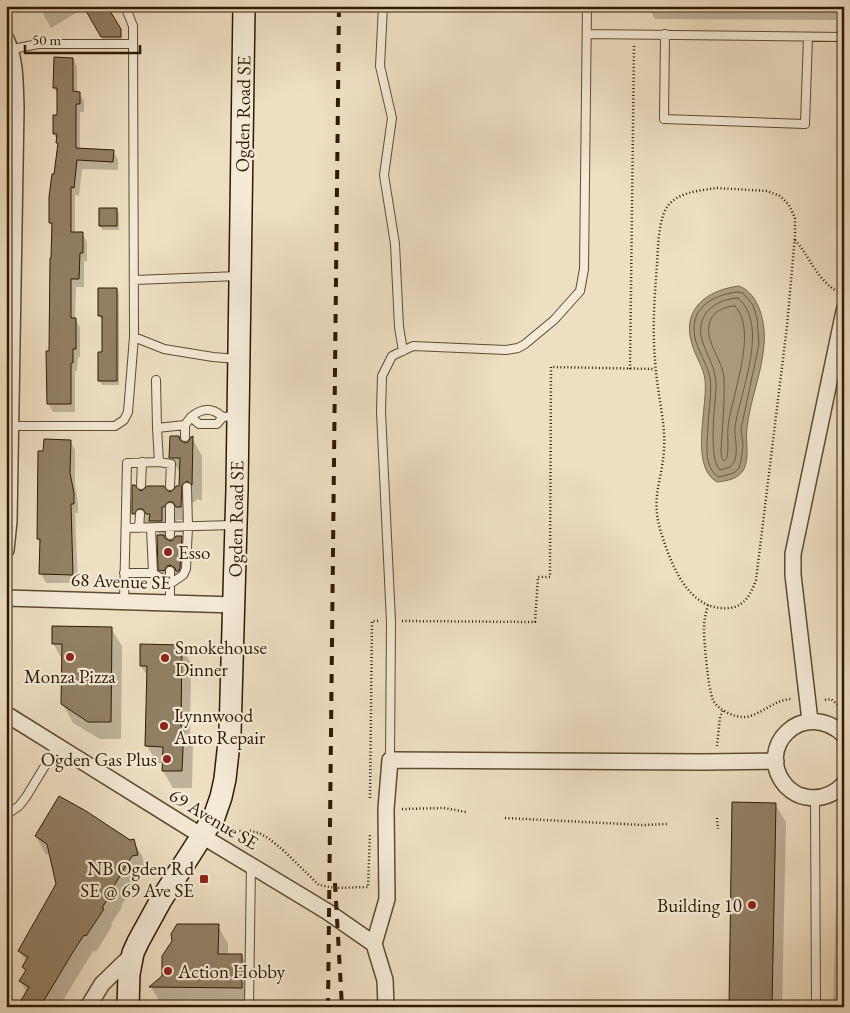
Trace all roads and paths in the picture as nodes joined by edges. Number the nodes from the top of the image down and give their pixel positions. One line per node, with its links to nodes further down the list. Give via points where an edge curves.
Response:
1 (125, 6): 10 (lane, via 133,26)
2 (244, 6): 14 (street, Ogden Road SE)
3 (383, 6): 19 (lane, via 380,66 392,118 384,174 395,244)
4 (587, 6): 5 (lane)
5 (587, 34): 6 (lane); 19 (lane, via 584,269 580,291 554,320 518,348 413,346)
6 (634, 34): 7 (lane); 21 (path)
7 (665, 34): 8 (lane); 8 (lane, via 664,119 805,124)
8 (808, 37): 9 (lane)
9 (844, 37)
10 (133, 44): 11 (lane); 15 (lane)
11 (8, 46): 13 (street, via 15,70 16,106)
12 (795, 240): 16 (path, via 817,274); 22 (path, via 795,218 790,205 767,191 717,188 686,194 672,202 665,212 659,236 653,321); 52 (path, via 756,580 750,595 733,608 720,609)
13 (9, 268): 27 (street)
14 (240, 276): 15 (lane); 20 (street, Ogden Road SE)
15 (134, 280): 18 (lane)
16 (837, 291)
17 (844, 311): 60 (street, via 793,554)
18 (134, 337): 20 (lane, via 164,349); 27 (lane, via 128,412 124,420 115,426)
19 (402, 351): 64 (lane, via 392,356 382,376 381,422 391,621)
20 (239, 360): 24 (street, Ogden Road SE)
21 (630, 368): 22 (path); 54 (path, via 551,367 550,578 538,577 536,622)
22 (655, 369): 52 (path, via 664,451 656,494 660,530 678,575 691,594)
23 (156, 380): 28 (lane)
24 (230, 416): 25 (lane, via 215,410 199,410); 25 (lane, via 216,424 199,424); 37 (street, Ogden Road SE)
25 (191, 417): 26 (lane)
26 (185, 425): 28 (lane); 29 (lane)
27 (10, 426): 43 (street)
28 (157, 428): 31 (lane)
29 (186, 437)
30 (142, 462): 31 (lane); 32 (lane); 39 (lane, via 127,463)
31 (159, 462): 33 (lane, via 171,464)
32 (141, 485)
33 (170, 486)
34 (187, 487): 38 (lane)
35 (170, 507): 42 (lane)
36 (140, 514): 40 (lane)
37 (236, 525): 38 (lane); 51 (street, Ogden Road SE)
38 (188, 527): 42 (lane); 47 (lane, via 186,569)
39 (126, 528): 40 (lane); 45 (lane)
40 (139, 528): 41 (lane)
41 (151, 528): 42 (lane); 46 (lane)
42 (170, 531)
43 (6, 550)
44 (170, 571): 47 (lane)
45 (124, 573): 46 (lane); 49 (lane)
46 (153, 574): 47 (lane)
47 (170, 584): 50 (lane)
48 (6, 598): 49 (street, 68 Avenue SE)
49 (124, 602): 50 (street, 68 Avenue SE)
50 (170, 603): 51 (street, 68 Avenue SE)
51 (235, 604): 78 (street, Ogden Road SE, via 228,754 221,797)
52 (708, 605): 57 (path, via 704,629 709,686 714,702)
53 (382, 620): 68 (path, via 372,621)
54 (400, 621)
55 (792, 699): 57 (path, via 784,699 746,717)
56 (825, 700): 58 (path, via 831,699)
57 (723, 709): 63 (path)
58 (844, 710)
59 (6, 714): 62 (street, 69 Avenue SE)
60 (810, 721): 61 (street, via 825,722); 65 (street, via 788,730 780,741)
61 (844, 734)
62 (57, 746): 71 (lane, via 26,797); 78 (street, 69 Avenue SE)
63 (717, 750)
64 (390, 760): 65 (street); 80 (street, via 386,809 387,899)
65 (776, 760): 67 (street, via 781,780 790,790)
66 (844, 784): 67 (street, via 838,791)
67 (815, 799): 86 (lane)
68 (370, 800)
69 (400, 809): 70 (path, via 444,808)
70 (466, 812)
71 (6, 815)
72 (505, 818): 74 (path)
73 (717, 818): 75 (path)
74 (668, 824)
75 (718, 828)
76 (370, 829): 77 (path, via 368,887 335,888 319,885 290,856 260,833)
77 (236, 831)
78 (202, 836): 79 (street, 69 Avenue SE); 81 (street, Ogden Road SE, via 153,913)
79 (251, 865): 80 (street, 69 Avenue SE); 84 (lane)
80 (374, 944): 85 (street, via 386,980)
81 (133, 953): 82 (street, via 102,984); 83 (street, Ogden Road SE)
82 (88, 1007)
83 (128, 1007)
84 (249, 1007)
85 (386, 1007)
86 (816, 1007)

